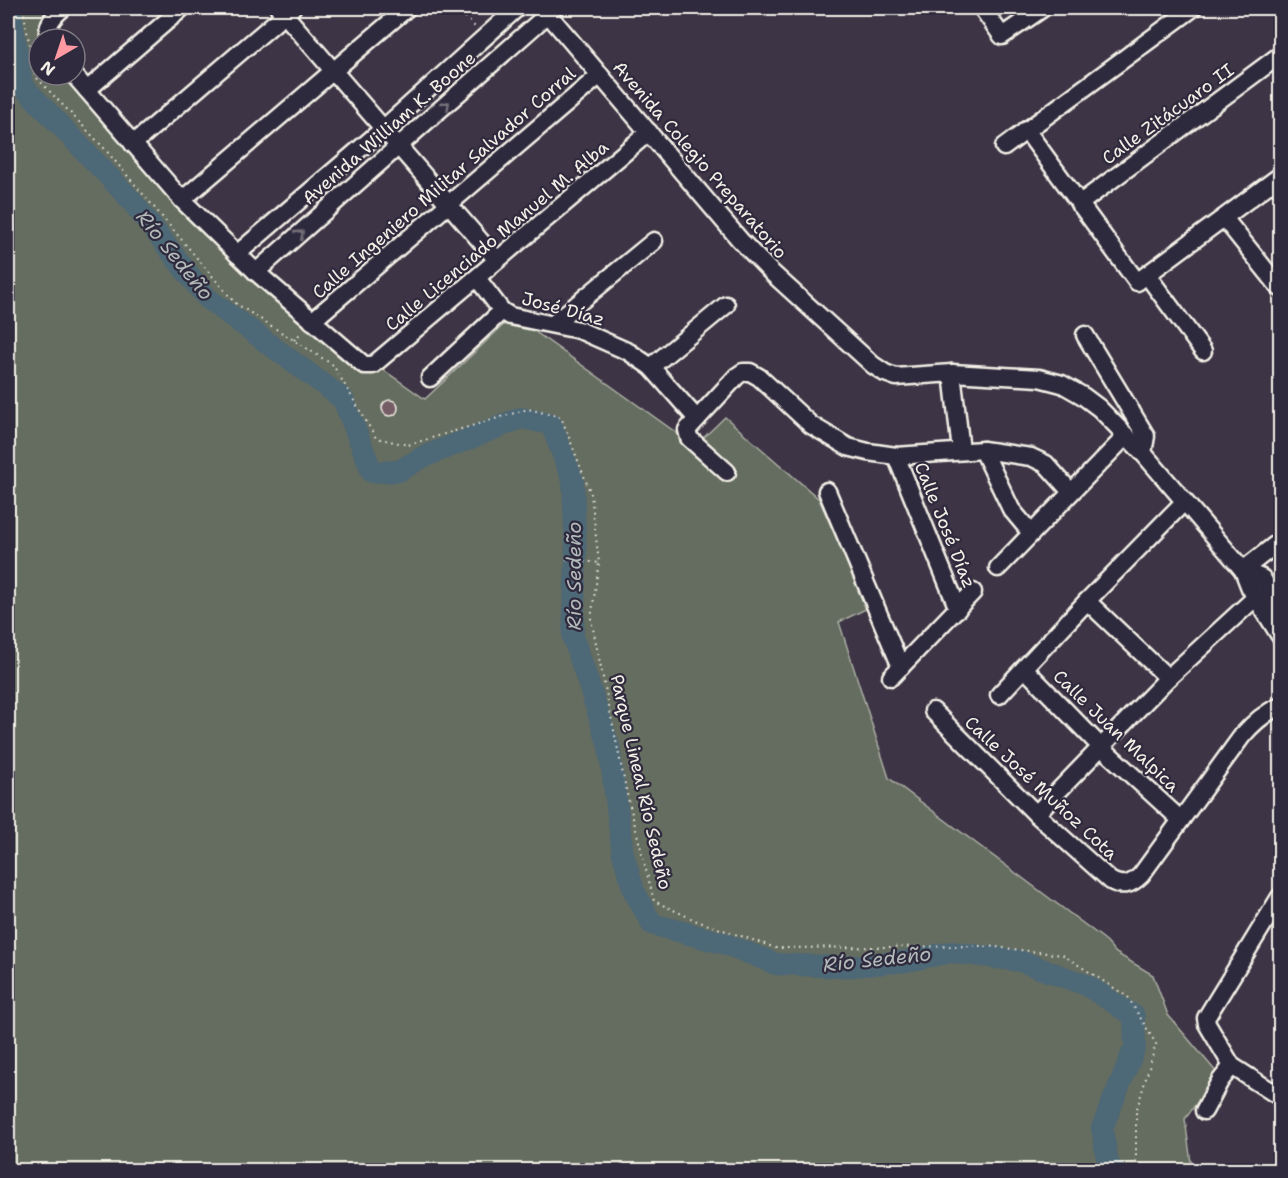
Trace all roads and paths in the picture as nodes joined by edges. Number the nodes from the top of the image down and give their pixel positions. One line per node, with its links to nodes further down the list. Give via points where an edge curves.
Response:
1 (63, 8): 11 (street)
2 (182, 8): 17 (street)
3 (407, 8): 14 (street)
4 (457, 8): 12 (path)
5 (517, 8): 12 (street, Avenida William K. Boone)
6 (982, 8): 7 (street, via 1002,36)
7 (1043, 8)
8 (1193, 8): 19 (street)
9 (286, 10): 14 (street); 21 (street)
10 (545, 10): 15 (street, Avenida Colegio Preparatorio); 22 (street, Avenida William K. Boone, one-way to 10)
11 (49, 27)
12 (485, 38): 18 (street, Avenida William K. Boone)
13 (1281, 56): 27 (street, Calle Zitácuaro II)
14 (334, 72): 18 (street); 25 (street)
15 (600, 75): 20 (street, Avenida Colegio Preparatorio); 26 (street, Calle Ingeniero Militar Salvador Corral)
16 (84, 87): 17 (street)
17 (87, 90): 21 (street)
18 (383, 129): 22 (street); 30 (street, Avenida William K. Boone)
19 (1026, 130): 23 (street); 27 (street)
20 (649, 132): 31 (street, Calle Licenciado Manuel M. Alba); 43 (street, Avenida Colegio Preparatorio, via 740,240 873,365 896,377)
21 (133, 144): 25 (street)
22 (399, 146): 26 (street); 32 (street, Avenida William K. Boone, one-way to 22)
23 (1004, 147)
24 (1281, 176): 28 (street)
25 (182, 200): 30 (street)
26 (449, 204): 31 (street); 38 (street, Calle Ingeniero Militar Salvador Corral)
27 (1079, 204): 34 (street)
28 (1224, 218): 34 (street); 35 (street)
29 (654, 241): 39 (street)
30 (237, 254): 32 (street)
31 (497, 260): 33 (street, Calle Licenciado Manuel M. Alba)
32 (256, 272): 38 (street)
33 (477, 278): 37 (street, José Díaz); 38 (street, Calle Licenciado Manuel M. Alba, via 373,365 364,365)
34 (1142, 278): 41 (street)
35 (1281, 288)
36 (726, 305): 42 (street)
37 (502, 310): 39 (street, José Díaz, via 518,319); 44 (street)
38 (312, 321)
39 (553, 324): 42 (street, José Díaz, via 614,344)
40 (1085, 335): 49 (street, via 1146,436)
41 (1203, 351)
42 (651, 368): 45 (street, José Díaz)
43 (952, 373): 46 (street, Avenida Colegio Preparatorio, via 1039,378 1062,384 1083,396); 48 (street)
44 (430, 378)
45 (697, 419): 50 (street, Calle José Díaz, via 736,376 750,372 829,437 848,447); 51 (street, via 687,430 689,438)
46 (1126, 436): 49 (street, Avenida Colegio Preparatorio); 53 (street)
47 (984, 450): 48 (street, Calle José Díaz); 53 (street, Calle José Díaz, via 1040,460); 55 (street, via 1011,509)
48 (961, 451): 50 (street, Calle José Díaz)
49 (1143, 453): 54 (street, Avenida Colegio Preparatorio)
50 (896, 456): 64 (street, Calle José Díaz)
51 (727, 472)
52 (827, 491): 64 (street, via 896,672)
53 (1071, 492): 55 (street)
54 (1184, 502): 59 (street, Avenida Colegio Preparatorio); 62 (street)
55 (1032, 533): 58 (street)
56 (1281, 541): 59 (street)
57 (566, 559): 78 (path, Parque Lineal Río Sedeño, via 598,563 591,619 627,794 654,901 697,921 776,948 987,946 1063,955 1128,997 1156,1044 1136,1112)
58 (998, 568)
59 (1243, 570): 61 (street); 63 (street, via 1262,578)
60 (974, 592): 64 (street)
61 (1256, 597): 65 (street); 67 (street)
62 (1087, 601): 66 (street); 67 (street)
63 (1281, 607)
64 (958, 609)
65 (1281, 636)
66 (1025, 669): 68 (street); 71 (street, Calle Juan Malpica)
67 (1168, 678): 71 (street)
68 (999, 695)
69 (1281, 706): 73 (street, via 1255,722 1242,736)
70 (933, 711): 72 (street, Calle José Muñoz Cota)
71 (1101, 747): 72 (street); 73 (street, Calle Juan Malpica)
72 (1036, 814): 73 (street, Calle José Muñoz Cota, via 1119,885 1141,876)
73 (1181, 820)
74 (1281, 897): 75 (street, via 1206,1018)
75 (1232, 1066): 76 (street); 77 (street)
76 (1281, 1097)
77 (1204, 1111)
78 (1136, 1170)

